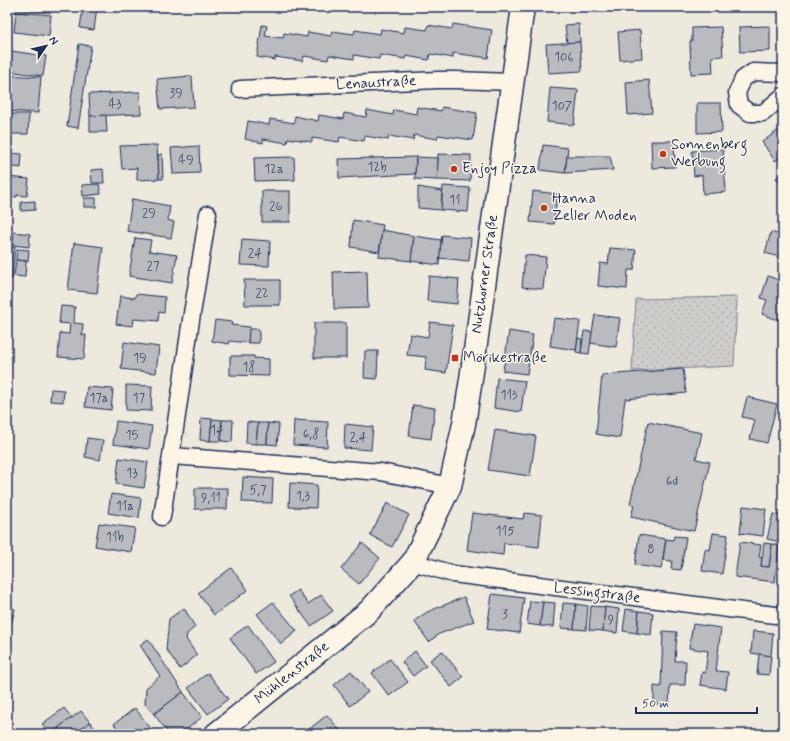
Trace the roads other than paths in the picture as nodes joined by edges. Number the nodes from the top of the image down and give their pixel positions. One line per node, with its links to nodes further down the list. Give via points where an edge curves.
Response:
1 (523, 7): 3 (main road, Nutzhorner Straße)
2 (783, 73): 5 (street, via 753,72 743,79 737,93 739,105 750,113 763,113)
3 (512, 82): 4 (street, Lenaustraße, via 438,80); 8 (main road, Nutzhorner Straße, via 470,386)
4 (240, 89)
5 (783, 96)
6 (208, 214): 7 (street)
7 (172, 456): 8 (street, via 381,472); 9 (street)
8 (450, 486): 10 (main road, Nutzhorner Straße)
9 (162, 517)
10 (413, 562): 11 (main road, Nutzhorner Straße); 12 (street, Lessingstraße, via 453,574)
11 (369, 611): 13 (main road, Mühlenstraße)
12 (783, 616)
13 (216, 734)

